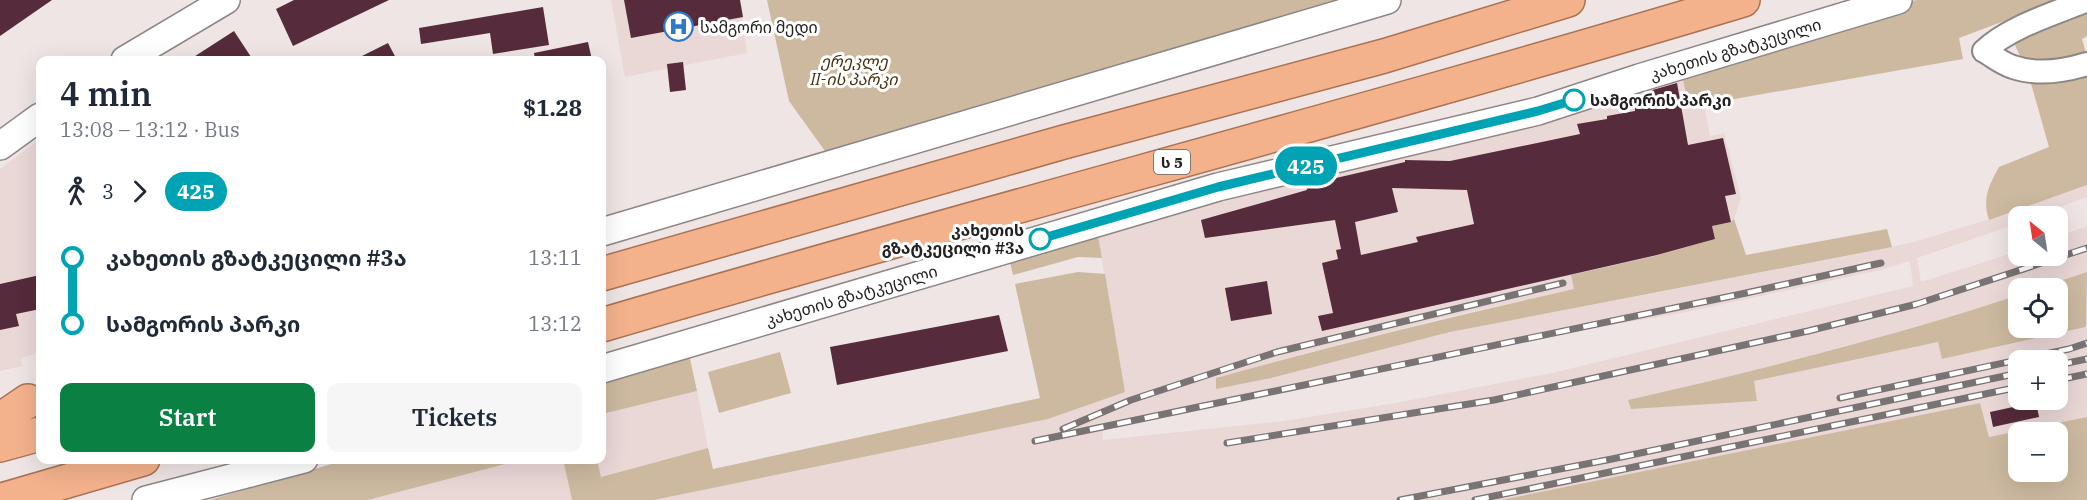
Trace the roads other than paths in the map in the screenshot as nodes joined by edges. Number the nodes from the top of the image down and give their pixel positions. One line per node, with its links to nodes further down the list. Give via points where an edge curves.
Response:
1 (226, 0): 7 (street)
2 (1387, 0): 11 (street)
3 (1568, 0): 12 (highway, via 1384,56 1064,142)
4 (1743, 0): 13 (highway, ს 5, via 1561,55)
5 (1898, 0): 14 (street, კახეთის გზატკეცილი, via 1538,111 1218,187)
6 (2087, 0): 8 (street, via 2018,29 1984,51 2027,71 2068,70)
7 (133, 56)
8 (2087, 64)
9 (36, 120): 10 (street)
10 (0, 147)
11 (606, 231)
12 (606, 273)
13 (606, 324)
14 (606, 368)
15 (23, 402): 16 (highway)
16 (0, 420)
17 (36, 435): 18 (highway)
18 (0, 445)
19 (126, 464): 21 (highway)
20 (285, 464): 24 (street)
21 (83, 477): 22 (highway); 23 (highway)
22 (2, 500)
23 (44, 500)
24 (146, 500)

